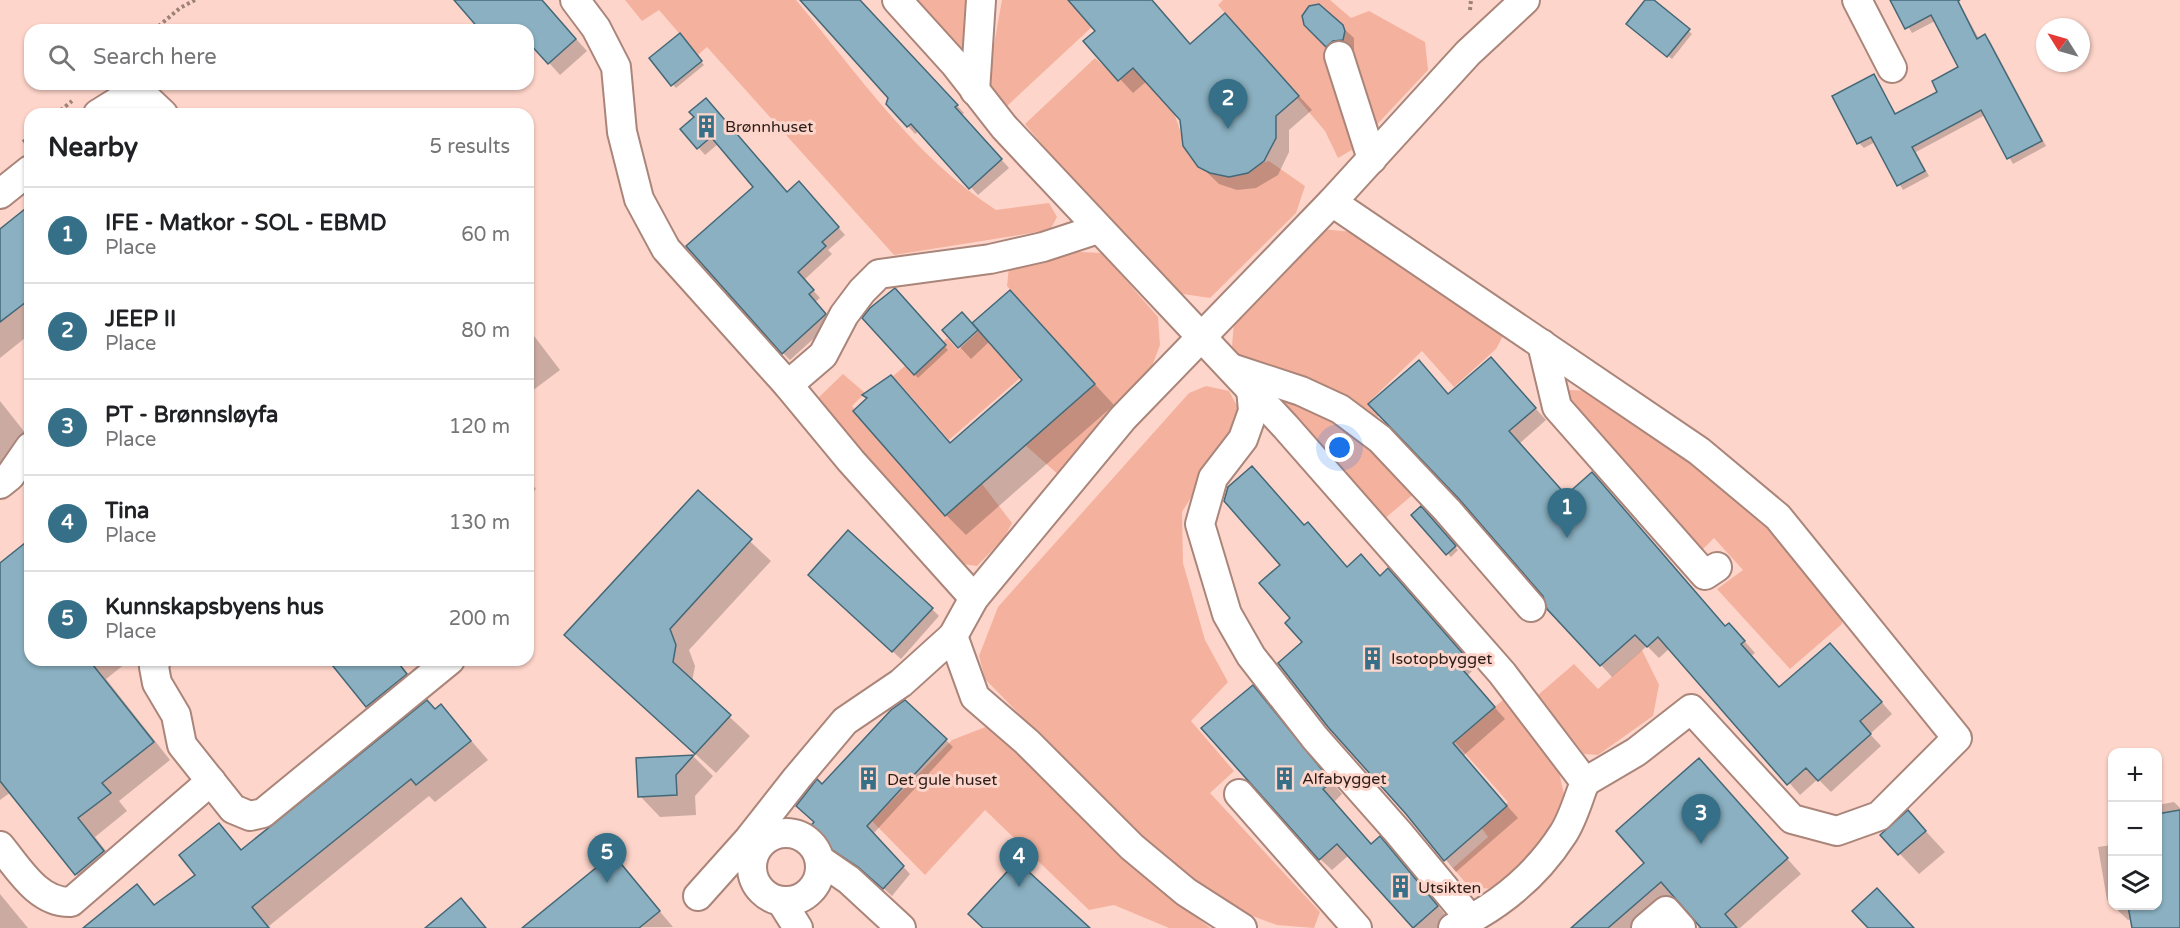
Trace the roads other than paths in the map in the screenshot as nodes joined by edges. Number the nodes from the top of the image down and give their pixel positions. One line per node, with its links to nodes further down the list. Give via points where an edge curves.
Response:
1 (574, 0): 19 (street, via 596,28 616,67 622,132 639,199 666,249)
2 (897, 0): 8 (street)
3 (981, 0): 8 (street)
4 (1525, 0): 11 (street, via 1468,53)
5 (1857, 0): 7 (street)
6 (1339, 56): 11 (street)
7 (1892, 68)
8 (975, 91): 15 (street)
9 (108, 108): 10 (street, via 127,96 143,95)
10 (157, 108)
11 (1372, 159): 14 (street)
12 (24, 175): 13 (street)
13 (0, 194)
14 (1332, 202): 16 (street); 17 (street)
15 (1098, 229): 16 (street); 19 (street, via 990,259 879,274 844,315 823,355)
16 (1202, 335): 18 (street); 23 (street, via 1123,418)
17 (1542, 344): 22 (street, via 1557,407 1705,575); 29 (street, via 1699,451 1778,517 1957,738 1879,816 1837,831 1792,819 1690,709 1636,752)
18 (1242, 378): 24 (street, via 1254,374 1340,409 1380,439); 29 (street, via 1502,673); 36 (street, via 1253,411 1243,440 1213,478 1200,524 1227,614 1251,656)
19 (788, 385): 23 (street)
20 (24, 458): 21 (street)
21 (13, 479)
22 (1717, 567)
23 (974, 598): 25 (street)
24 (1531, 607)
25 (953, 636): 31 (street, via 901,682 845,721 796,778); 39 (street, via 975,697 1027,742 1132,847 1186,892)
26 (154, 666): 28 (street, via 157,683 176,715 182,745)
27 (443, 666): 28 (street, via 263,813 250,816 233,809)
28 (211, 781): 32 (street, via 70,902 58,903 32,886)
29 (1585, 782): 36 (street, via 1564,832 1522,885)
30 (1239, 794): 40 (street)
31 (754, 842): 33 (street, via 792,832 811,843); 34 (street); 35 (street, via 753,880 760,891)
32 (0, 846)
33 (820, 860): 35 (street, via 819,877 813,888 801,898); 38 (street, via 849,880)
34 (698, 896)
35 (781, 901): 37 (street)
36 (1462, 924)
37 (798, 928)
38 (901, 928)
39 (1242, 928)
40 (1357, 928)
41 (1646, 928): 42 (street, via 1666,911)
42 (1681, 928)

